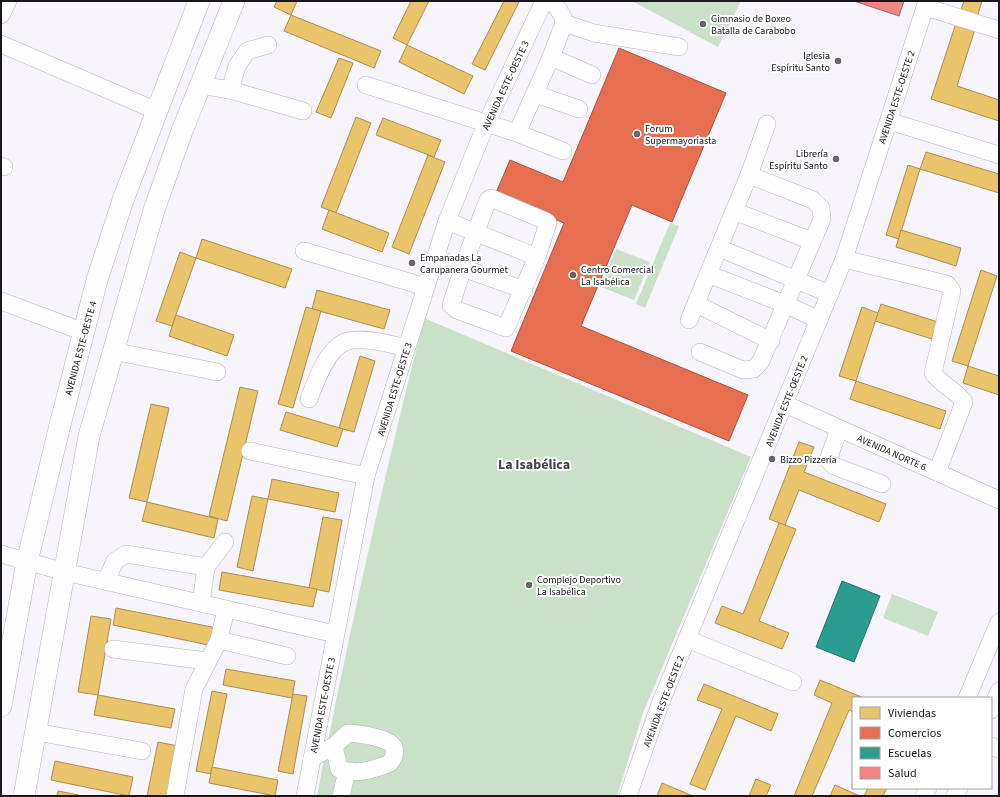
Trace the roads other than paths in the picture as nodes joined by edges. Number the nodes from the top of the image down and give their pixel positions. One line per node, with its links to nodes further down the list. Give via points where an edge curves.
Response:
1 (8, 1): 7 (street)
2 (199, 1): 20 (main road, AVENIDA ESTE-OESTE 4)
3 (234, 1): 15 (main road)
4 (544, 1): 23 (street, AVENIDA ESTE-OESTE 3)
5 (553, 1): 8 (street)
6 (926, 4): 9 (street); 22 (street, AVENIDA ESTE-OESTE 2)
7 (1, 15)
8 (564, 22): 12 (street, via 594,33); 13 (street)
9 (999, 30)
10 (1, 44): 20 (street)
11 (268, 45): 17 (street, via 247,51 237,66)
12 (679, 47)
13 (551, 57): 14 (street); 18 (street)
14 (592, 75)
15 (200, 85): 17 (street); 52 (main road, via 154,210)
16 (366, 85): 23 (street)
17 (230, 90): 21 (street)
18 (535, 94): 19 (street); 25 (street)
19 (579, 109)
20 (156, 111): 49 (main road, AVENIDA ESTE-OESTE 4, via 123,200 97,280)
21 (303, 111)
22 (888, 121): 27 (street); 37 (street, AVENIDA ESTE-OESTE 2)
23 (486, 124): 25 (street); 30 (street, AVENIDA ESTE-OESTE 3)
24 (766, 124): 28 (street)
25 (517, 133): 26 (street)
26 (564, 151)
27 (999, 155)
28 (749, 175): 29 (street); 32 (street, via 813,200 821,208 822,219)
29 (734, 211): 32 (street); 33 (street)
30 (447, 221): 31 (street); 36 (street, AVENIDA ESTE-OESTE 3)
31 (476, 231): 35 (street); 35 (street, via 491,198 543,218 548,223); 38 (street)
32 (812, 240): 40 (street)
33 (719, 248): 39 (street); 40 (street)
34 (304, 251): 41 (street)
35 (537, 257): 42 (street)
36 (435, 258): 38 (street); 41 (street, AVENIDA ESTE-OESTE 3)
37 (844, 259): 43 (street, AVENIDA ESTE-OESTE 2); 59 (street, via 947,284 952,291 932,373 960,395 964,402)
38 (463, 268): 42 (street); 42 (street, via 451,305 457,310 491,323 506,328)
39 (708, 274): 45 (street); 46 (street)
40 (795, 279): 43 (street); 46 (street)
41 (426, 287): 51 (street, AVENIDA ESTE-OESTE 3)
42 (524, 290)
43 (830, 294): 48 (street, AVENIDA ESTE-OESTE 2)
44 (1, 301): 49 (street)
45 (696, 304): 47 (street); 50 (street)
46 (785, 304): 48 (street); 50 (street)
47 (689, 320)
48 (819, 320): 56 (street, AVENIDA ESTE-OESTE 2)
49 (84, 332): 65 (main road, AVENIDA ESTE-OESTE 4)
50 (771, 341): 53 (street, via 761,362 754,369 743,370)
51 (406, 348): 55 (street, via 374,340 345,342 334,352 320,372); 60 (street, AVENIDA ESTE-OESTE 3)
52 (112, 351): 54 (street); 67 (main road, via 89,436)
53 (700, 352)
54 (217, 372)
55 (309, 399)
56 (785, 404): 57 (street, AVENIDA NORTE 6); 73 (street, AVENIDA ESTE-OESTE 2)
57 (839, 429): 59 (street, AVENIDA NORTE 6); 61 (street, via 828,460 834,466)
58 (250, 451): 60 (street)
59 (937, 472): 62 (street, AVENIDA NORTE 6)
60 (366, 476): 72 (street, AVENIDA ESTE-OESTE 3)
61 (882, 484)
62 (999, 500)
63 (226, 542): 66 (street)
64 (1, 554): 65 (street)
65 (27, 562): 67 (street); 81 (main road, AVENIDA ESTE-OESTE 4)
66 (206, 567): 68 (street, via 126,554 115,561); 69 (street)
67 (65, 572): 68 (street); 83 (main road)
68 (106, 581): 69 (street)
69 (201, 603): 70 (street)
70 (226, 609): 72 (street); 74 (street)
71 (999, 622): 80 (street)
72 (335, 634): 86 (street, AVENIDA ESTE-OESTE 3)
73 (687, 639): 78 (street); 92 (street, AVENIDA ESTE-OESTE 2, via 660,704)
74 (219, 640): 76 (street); 77 (street)
75 (113, 648): 77 (street)
76 (287, 656)
77 (207, 661): 89 (street, via 194,689)
78 (793, 682)
79 (999, 691): 82 (street)
80 (967, 697)
81 (1, 706)
82 (992, 708)
83 (36, 732): 85 (street); 88 (main road)
84 (334, 746): 86 (street); 87 (street, via 339,768); 87 (street, via 348,733 377,738 390,742 394,747 395,754 390,763 371,771)
85 (142, 750)
86 (312, 758): 90 (street, AVENIDA ESTE-OESTE 3)
87 (347, 772): 91 (street)
88 (24, 796)
89 (175, 796)
90 (305, 796)
91 (341, 796)
92 (628, 796)

